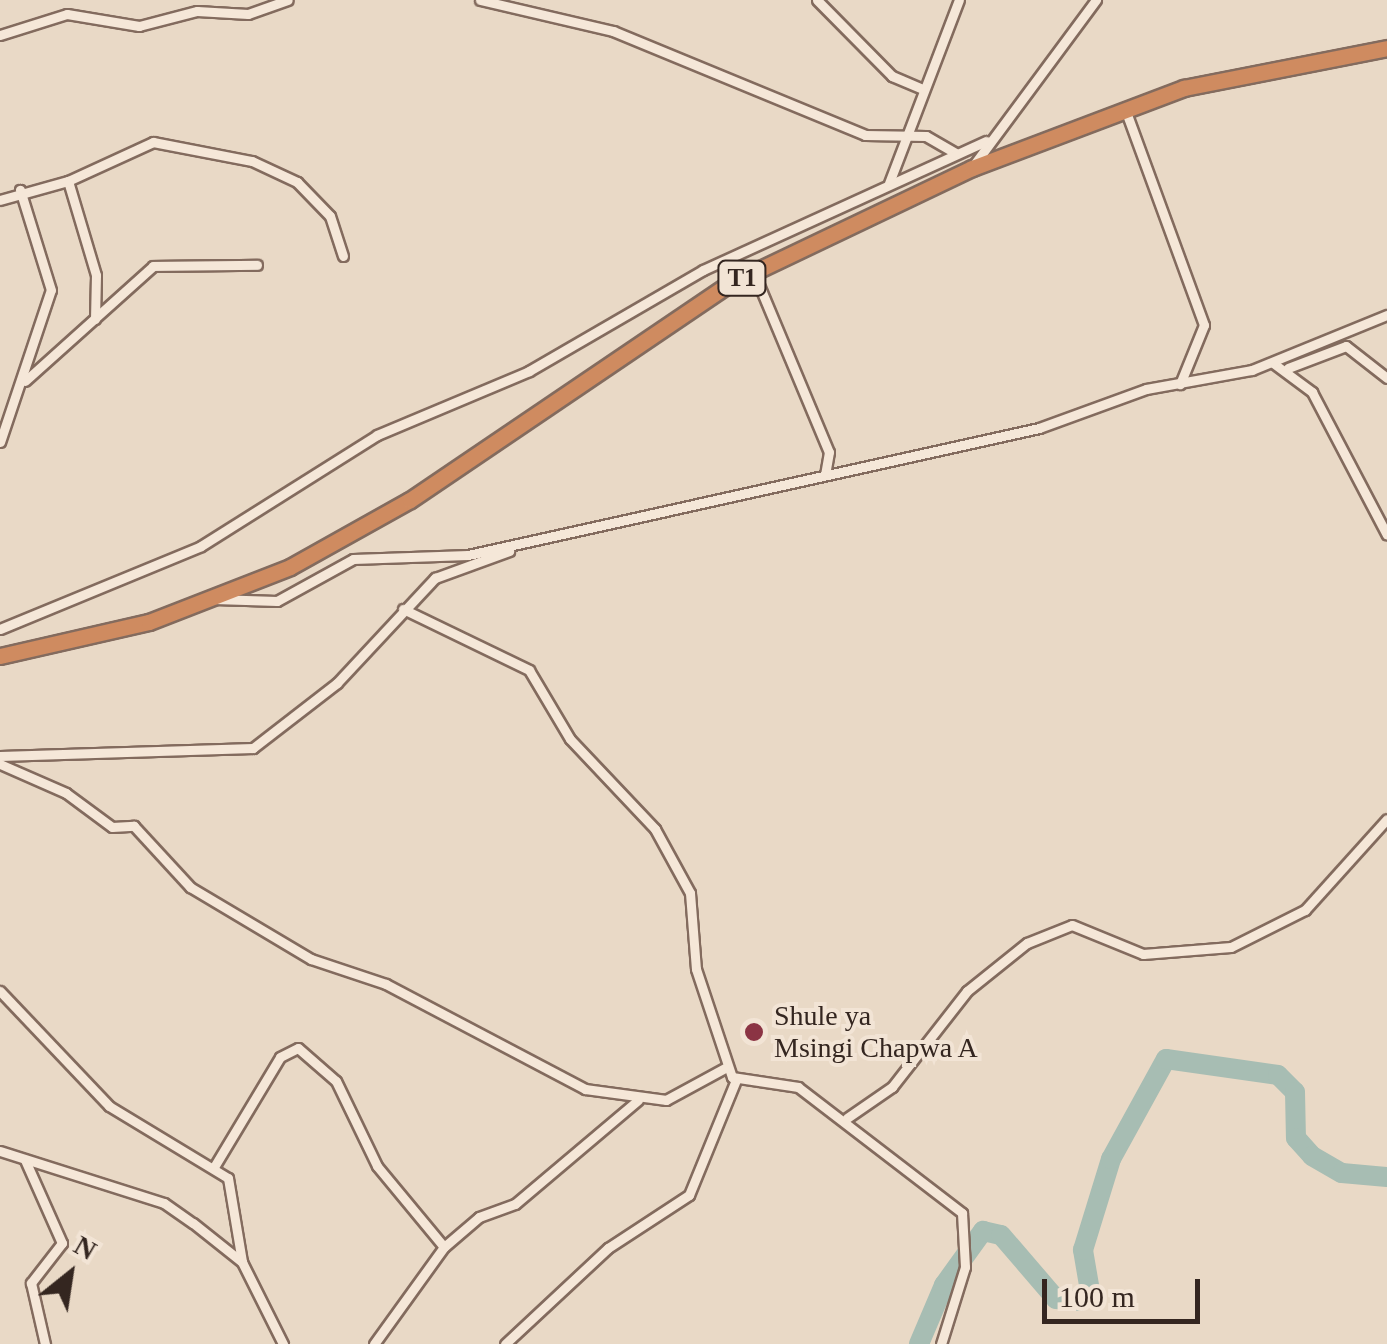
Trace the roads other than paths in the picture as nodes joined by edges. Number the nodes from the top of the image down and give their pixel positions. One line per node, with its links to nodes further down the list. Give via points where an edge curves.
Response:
1 (288, 0): 6 (street, via 248,14 197,11 139,26 67,14)
2 (480, 0): 10 (street, via 641,40 865,136)
3 (817, 0): 8 (street, via 892,76)
4 (960, 0): 8 (street)
5 (1096, 0): 11 (street)
6 (0, 35)
7 (1387, 48): 9 (highway, T1)
8 (922, 89): 10 (street)
9 (1125, 109): 13 (highway, T1); 27 (street, via 1204,325)
10 (912, 135): 12 (street); 15 (street)
11 (986, 140): 12 (street); 13 (street)
12 (955, 152): 15 (street)
13 (972, 168): 20 (highway, T1)
14 (68, 181): 16 (street); 18 (street, via 152,142 252,161 322,206); 22 (street, via 96,274)
15 (889, 183): 34 (street, via 702,270 529,372 378,435 201,546)
16 (20, 190): 17 (street); 26 (street, via 51,290)
17 (0, 200)
18 (343, 256)
19 (257, 264): 22 (street, via 160,263)
20 (754, 273): 29 (street, via 829,452); 32 (highway, T1, via 410,500)
21 (1387, 314): 23 (street)
22 (95, 320): 26 (street)
23 (1273, 362): 24 (street); 27 (street)
24 (1288, 368): 25 (street, via 1346,346); 30 (street, via 1312,392)
25 (1387, 378)
26 (25, 381): 28 (street)
27 (1180, 384): 29 (street, via 1039,428)
28 (0, 442)
29 (826, 474): 31 (street)
30 (1387, 535)
31 (531, 542): 32 (street, via 352,560 277,601); 33 (street, via 452,568)
32 (211, 599): 35 (highway, T1)
33 (403, 609): 36 (street, via 337,683 253,748); 40 (street, via 529,670 570,738 655,829 690,893 696,969)
34 (0, 628)
35 (0, 656)
36 (0, 756)
37 (0, 764): 42 (street, via 112,827 134,826 190,887 311,959 386,984 585,1088)
38 (1387, 818): 43 (street, via 1305,910 1231,947 1143,954 1072,925 1026,943 967,992 892,1087)
39 (0, 992): 46 (street, via 109,1106)
40 (726, 1068): 41 (street); 42 (street, via 701,1088)
41 (736, 1080): 43 (street, via 788,1083); 52 (street, via 689,1195 608,1248)
42 (638, 1100): 47 (street, via 515,1204)
43 (847, 1118): 53 (street, via 962,1212 965,1267)
44 (0, 1151): 45 (street)
45 (25, 1160): 48 (street, via 164,1203); 49 (street, via 62,1242 31,1283)
46 (214, 1167): 47 (street, via 280,1057 298,1048 336,1081 377,1166); 48 (street, via 239,1207)
47 (444, 1247): 51 (street)
48 (242, 1262): 50 (street)
49 (45, 1344)
50 (283, 1344)
51 (374, 1344)
52 (505, 1344)
53 (941, 1344)

